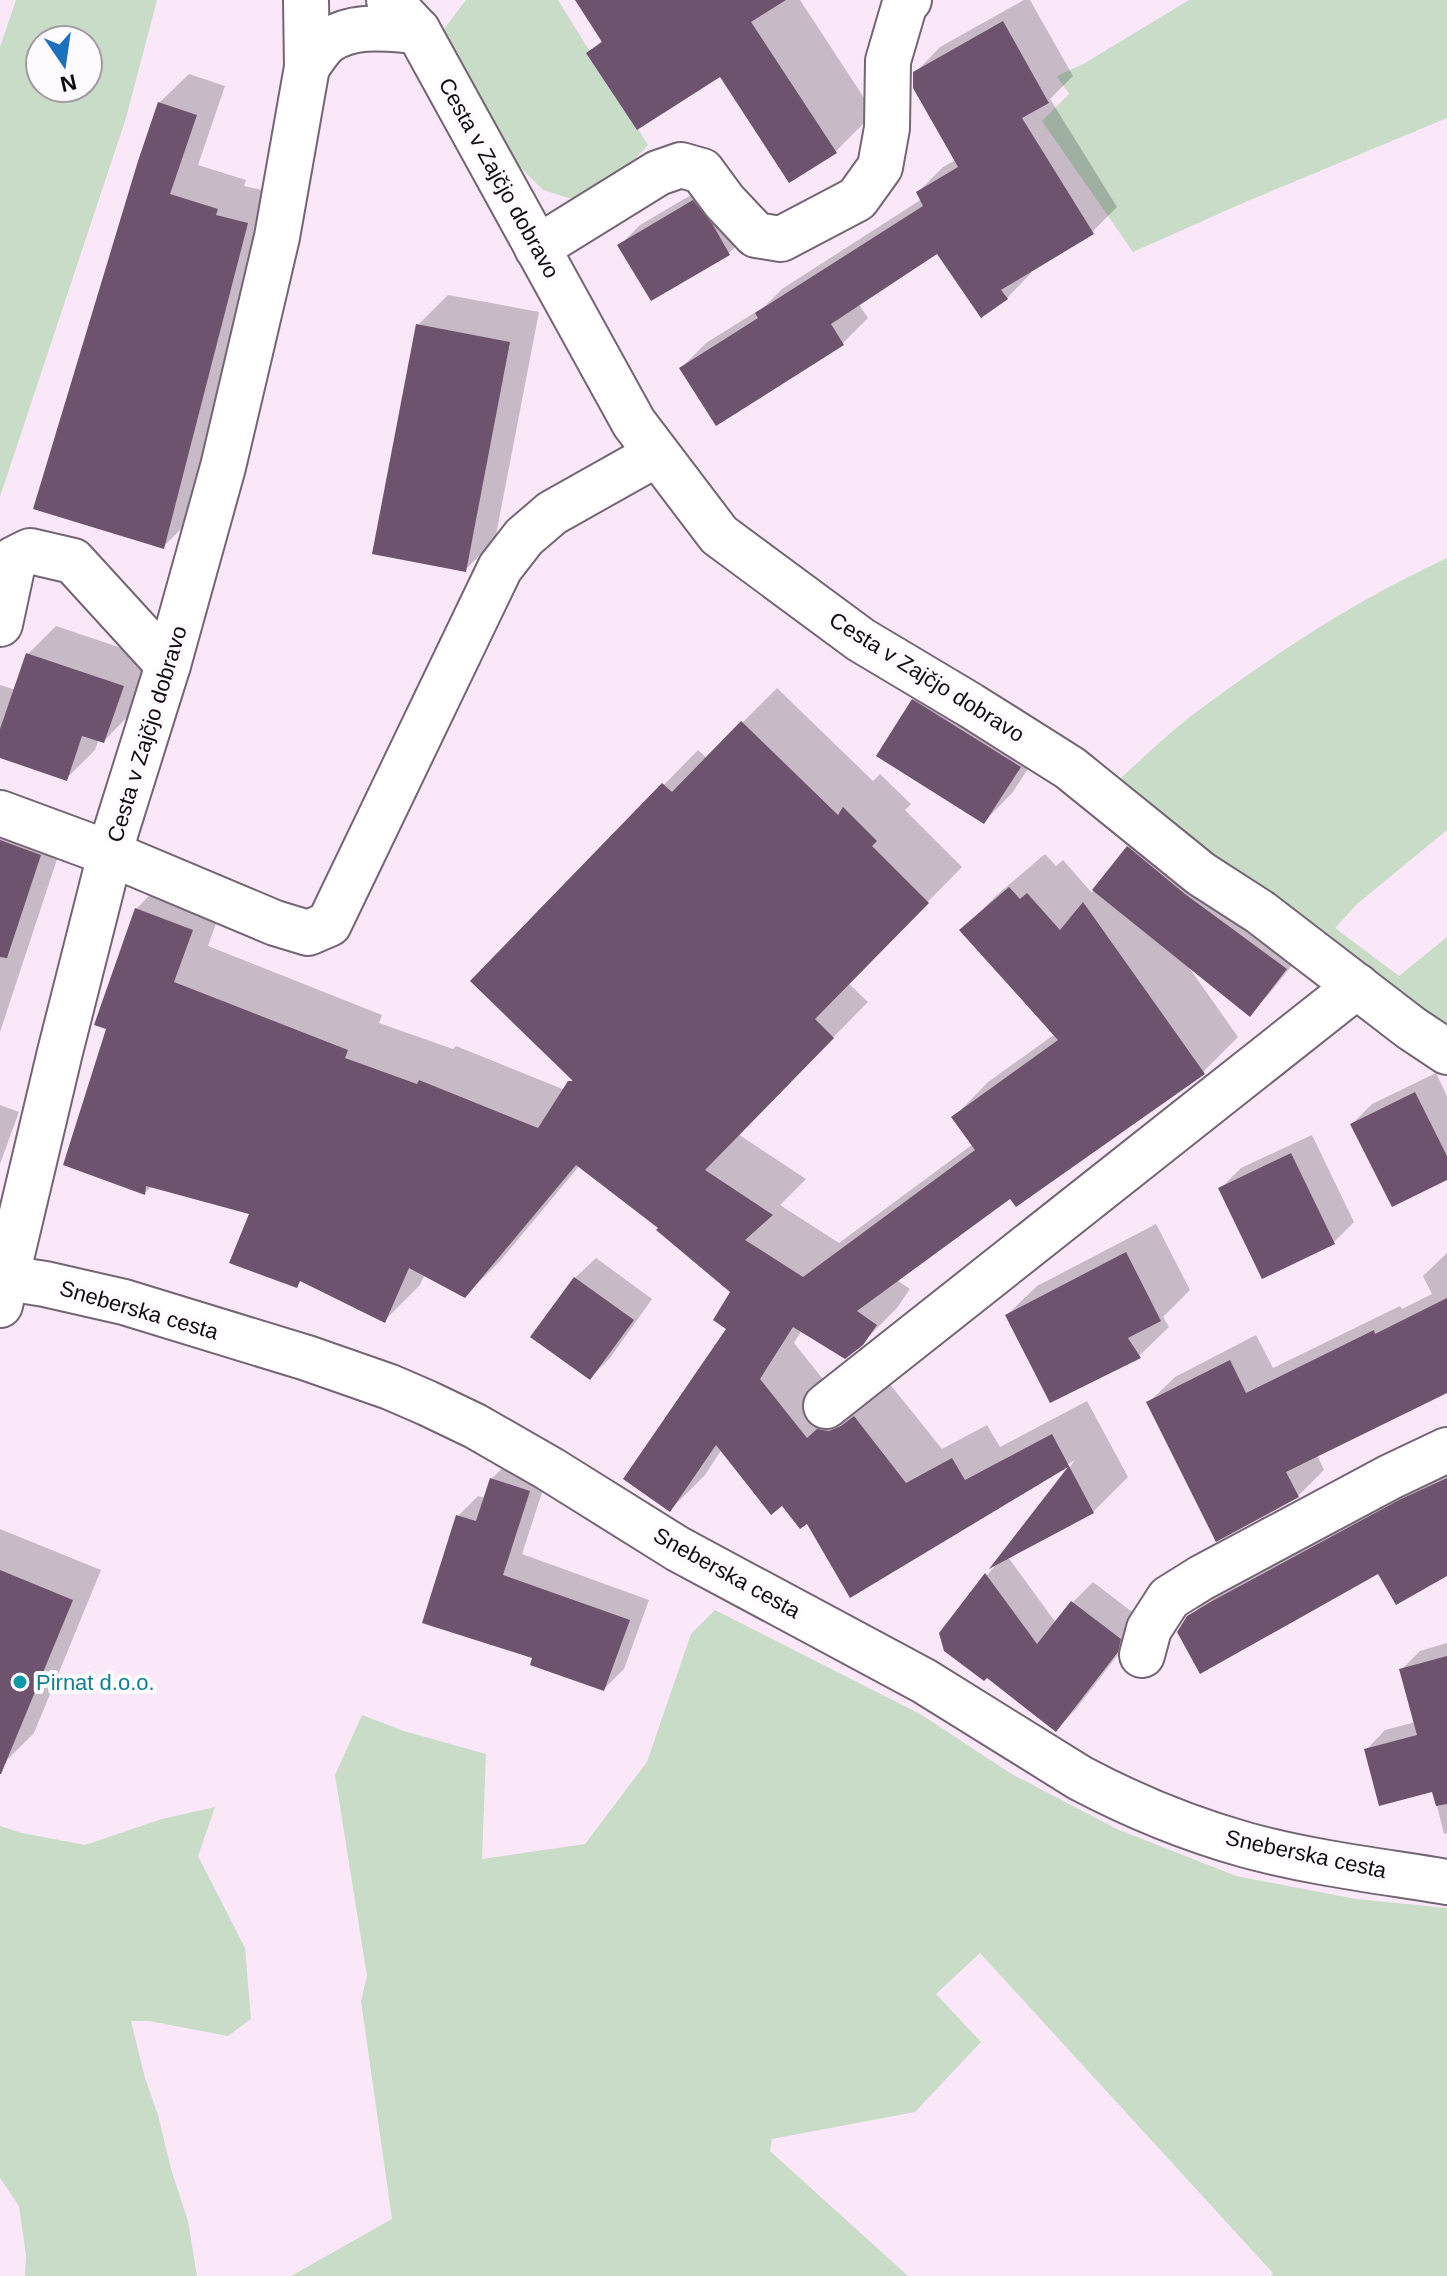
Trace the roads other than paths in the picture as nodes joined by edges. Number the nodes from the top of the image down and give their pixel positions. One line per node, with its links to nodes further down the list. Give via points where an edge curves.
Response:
1 (306, 0): 4 (street, Cesta v Zajčjo dobravo)
2 (909, 0): 5 (street, via 888,61 887,128 880,167 857,199 781,239 756,235 702,171 681,165 658,173)
3 (415, 14): 4 (street, via 326,42); 5 (street, Cesta v Zajčjo dobravo)
4 (307, 67): 8 (street, Cesta v Zajčjo dobravo, via 277,237 223,467)
5 (537, 248): 6 (street, Cesta v Zajčjo dobravo, via 634,423)
6 (657, 454): 10 (street, via 552,513 500,568 329,924 308,933 275,923); 11 (street, Cesta v Zajčjo dobravo, via 719,535 861,640 1070,768 1201,874)
7 (0, 624): 8 (street, via 14,559 30,551 73,561)
8 (168, 665): 10 (street, Cesta v Zajčjo dobravo)
9 (0, 813): 10 (street)
10 (111, 854): 13 (street, Cesta v Zajčjo dobravo)
11 (1357, 986): 12 (street, Cesta v Zajčjo dobravo); 14 (street)
12 (1447, 1052)
13 (2, 1287): 17 (street, Sneberska cesta, via 45,1284 124,1302 390,1387 475,1426 678,1549 924,1681 1107,1792 1247,1845)
14 (826, 1406)
15 (1447, 1450): 16 (street, via 1169,1598 1149,1629)
16 (1142, 1655)
17 (1447, 1882)

